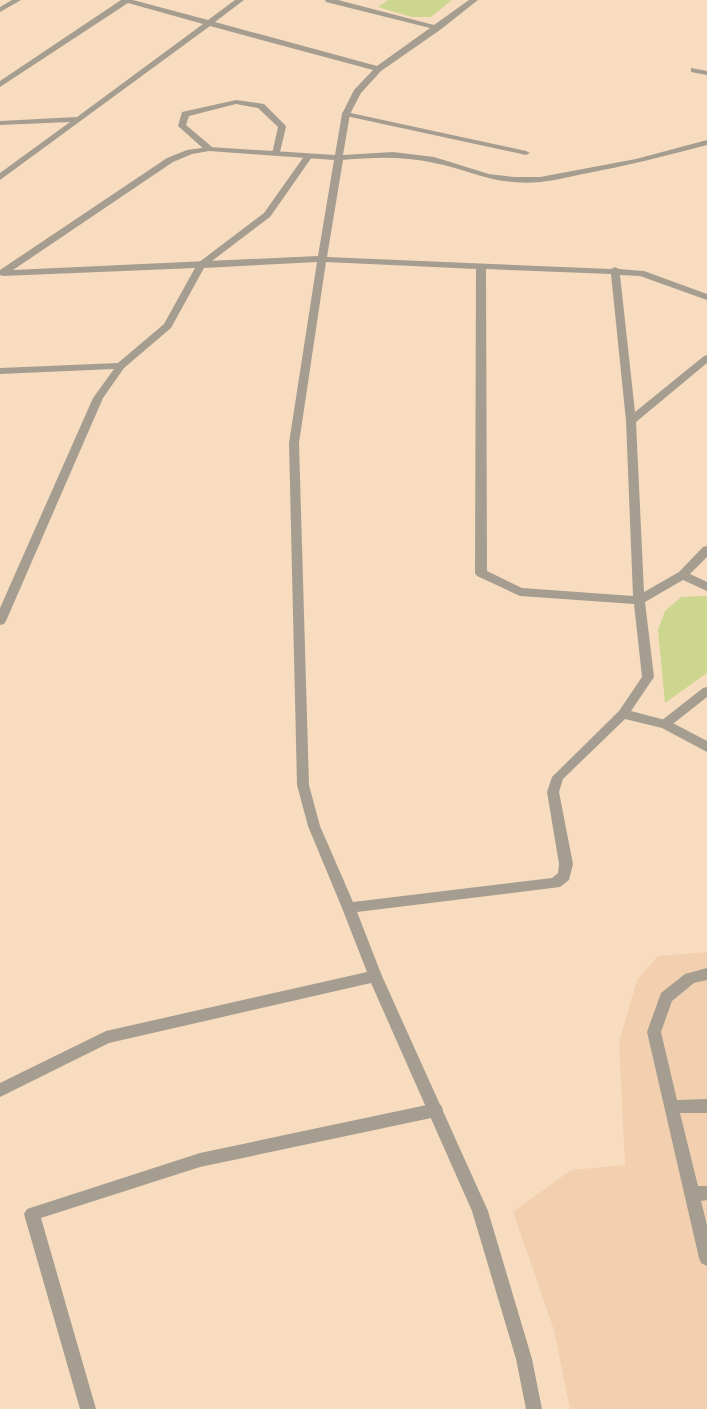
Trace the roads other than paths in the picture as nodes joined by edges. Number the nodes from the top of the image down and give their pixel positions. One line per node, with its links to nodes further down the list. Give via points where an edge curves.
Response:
1 (16, 0): 6 (street)
2 (126, 0): 7 (street); 12 (street)
3 (240, 0): 7 (street)
4 (330, 0): 8 (street)
5 (474, 0): 8 (street)
6 (0, 10)
7 (209, 22): 9 (street); 14 (street)
8 (437, 28): 9 (street)
9 (378, 69): 13 (street, via 357,92)
10 (694, 70): 11 (street)
11 (707, 73)
12 (0, 85)
13 (346, 114): 18 (street); 21 (street)
14 (78, 120): 15 (street); 22 (street)
15 (0, 123)
16 (707, 142): 21 (street, via 636,161 540,180 488,176 434,160 393,155)
17 (209, 149): 19 (street); 19 (street, via 182,126 185,114 236,102 261,106 282,127); 27 (street, via 190,152 170,160)
18 (526, 153)
19 (276, 154): 20 (street)
20 (308, 157): 21 (street); 24 (street, via 267,215)
21 (338, 158): 23 (street)
22 (0, 177)
23 (322, 259): 24 (street); 25 (street); 42 (street, via 294,443 303,785 314,826)
24 (201, 265): 27 (street); 30 (street, via 168,326)
25 (481, 265): 26 (street); 36 (street, via 481,573 520,592)
26 (615, 270): 28 (street, via 641,273); 32 (street)
27 (1, 273)
28 (707, 297)
29 (707, 358): 32 (street)
30 (121, 366): 31 (street); 37 (street, via 98,398)
31 (0, 371)
32 (631, 421): 36 (street)
33 (707, 550): 34 (street)
34 (683, 575): 35 (street); 36 (street)
35 (707, 587)
36 (639, 600): 39 (street, via 648,677)
37 (0, 621)
38 (707, 691): 40 (street)
39 (623, 714): 40 (street); 42 (street, via 558,777 552,792 566,864 564,876 555,883)
40 (665, 724): 41 (street)
41 (707, 747)
42 (349, 908): 44 (street)
43 (707, 974): 47 (street, via 690,978 666,997 654,1032)
44 (375, 976): 45 (street, via 106,1037); 48 (street)
45 (0, 1090)
46 (707, 1106): 47 (street)
47 (671, 1107): 50 (street)
48 (436, 1110): 52 (street, via 200,1160 32,1214); 53 (street, via 480,1211 524,1360)
49 (707, 1193): 50 (street)
50 (692, 1194): 51 (street)
51 (706, 1248)
52 (88, 1409)
53 (534, 1409)

